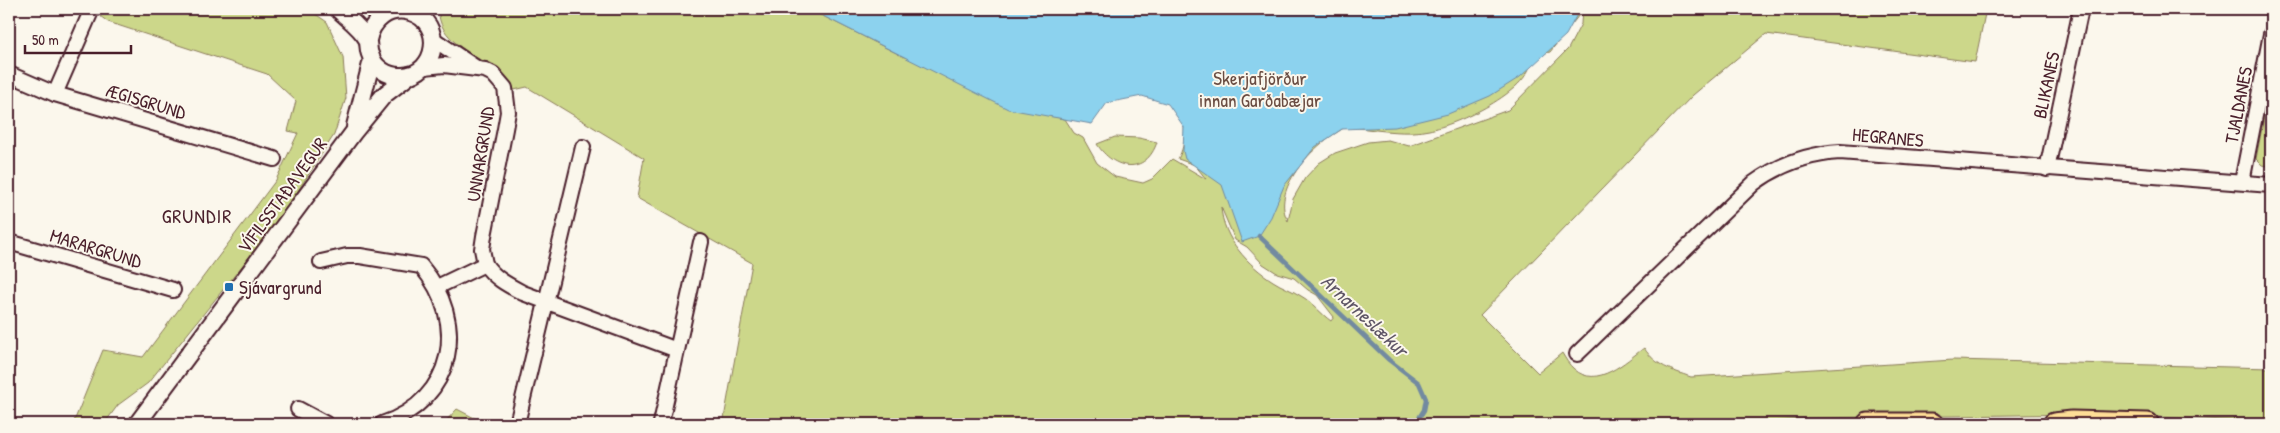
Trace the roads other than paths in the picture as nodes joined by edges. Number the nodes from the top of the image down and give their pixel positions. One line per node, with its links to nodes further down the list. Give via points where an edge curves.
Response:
1 (92, 9): 13 (street)
2 (338, 9): 8 (street)
3 (2081, 9): 17 (street, BLIKANES)
4 (381, 11): 5 (street); 8 (street)
5 (415, 11): 7 (street, via 425,21)
6 (2271, 34): 18 (street, TJALDANES)
7 (433, 39): 10 (street, UNNARGRUND); 11 (street, via 432,54)
8 (368, 40): 9 (street, VÍFILSSTAÐAVEGUR)
9 (372, 60): 11 (street, via 378,68 391,75); 14 (street, VÍFILSSTAÐAVEGUR)
10 (475, 67): 11 (street, UNNARGRUND, via 444,65); 23 (street, UNNARGRUND, via 492,74 505,88 507,98 506,129 482,249)
11 (417, 71): 14 (street, VÍFILSSTAÐAVEGUR, via 384,96)
12 (9, 74): 13 (street, ÆGISGRUND)
13 (55, 94): 16 (street, ÆGISGRUND)
14 (353, 133): 31 (street, VÍFILSSTAÐAVEGUR)
15 (583, 147): 26 (street)
16 (274, 160)
17 (2047, 169): 18 (street, HEGRANES); 28 (street, HEGRANES, via 1840,152 1794,160 1766,174 1744,192)
18 (2242, 182): 19 (street, HEGRANES)
19 (2271, 185)
20 (9, 242): 25 (street, MARARGRUND)
21 (701, 242): 27 (street)
22 (321, 262): 24 (street, via 354,256 410,263 421,266)
23 (485, 264): 24 (street); 26 (street, via 506,284)
24 (437, 287): 33 (street, via 444,303 449,331 442,373 430,394 400,416)
25 (173, 290)
26 (546, 301): 27 (street); 34 (street)
27 (677, 350): 30 (street)
28 (1577, 354)
29 (298, 408): 32 (street)
30 (661, 423)
31 (136, 424)
32 (326, 424)
33 (382, 424)
34 (516, 424)
35 (1868, 424): 36 (main road)
36 (1932, 424)
37 (2054, 424): 38 (main road)
38 (2148, 424)

